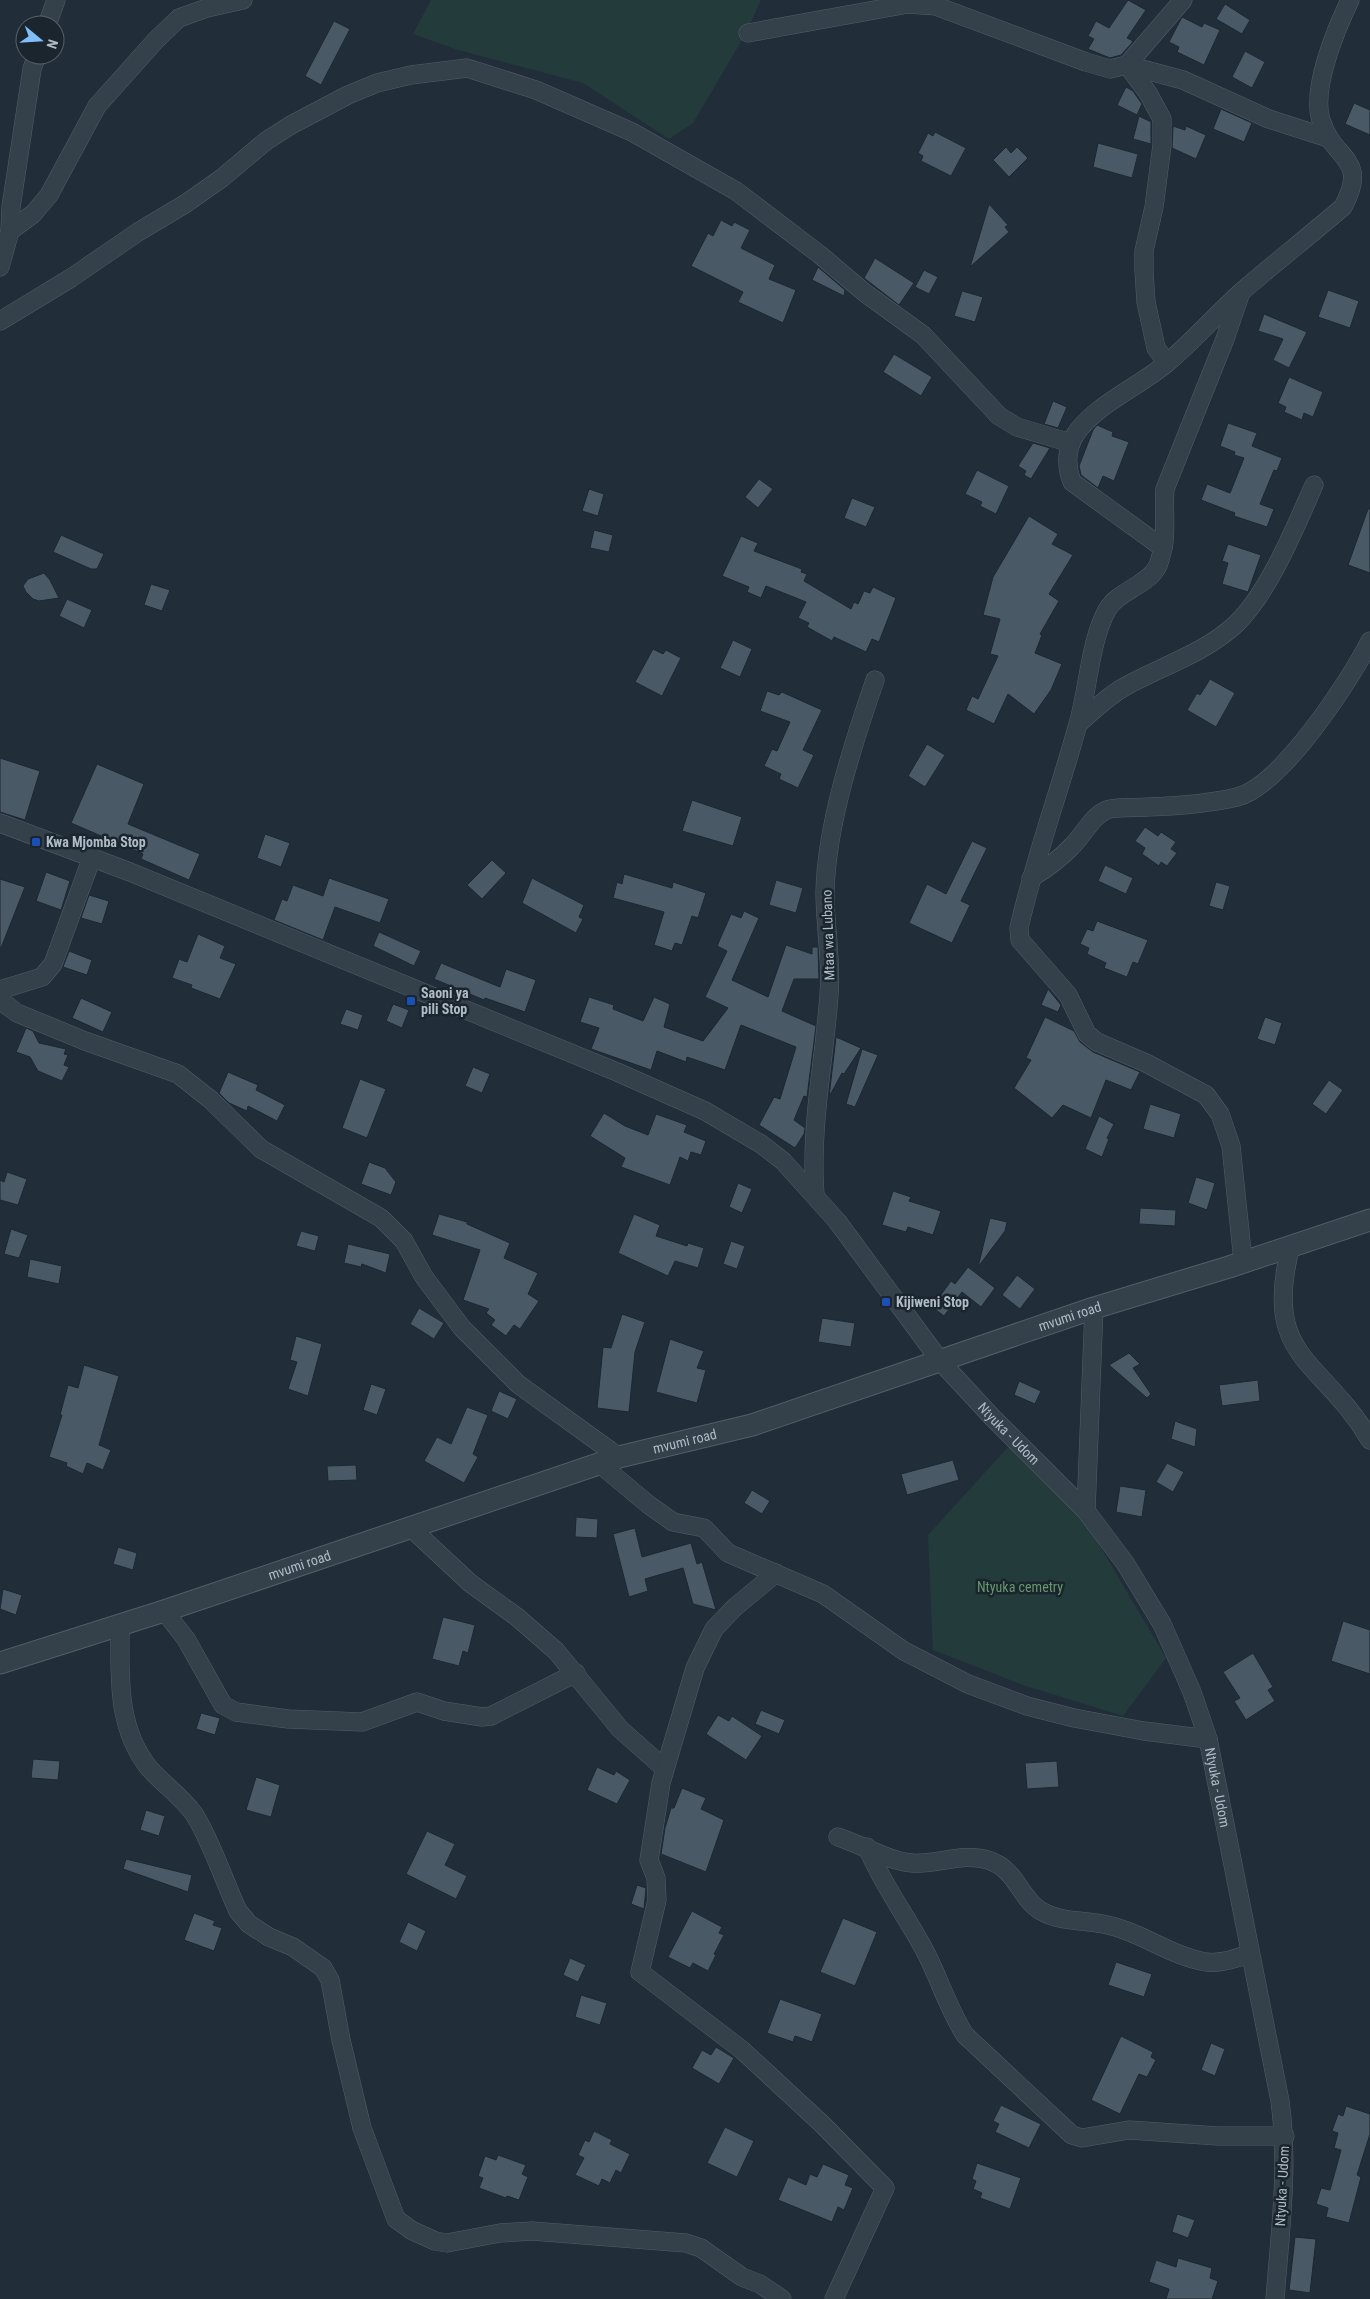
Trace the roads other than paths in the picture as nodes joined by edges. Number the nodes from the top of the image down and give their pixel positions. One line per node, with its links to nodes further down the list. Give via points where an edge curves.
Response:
1 (56, 0): 5 (street)
2 (243, 0): 12 (street, via 179,18 156,40 97,106 49,195)
3 (1183, 0): 8 (street)
4 (1350, 0): 9 (street, via 1321,78 1320,120)
5 (51, 15)
6 (748, 33): 8 (street, via 908,4 926,5 1086,62 1110,69)
7 (33, 65): 11 (street)
8 (1127, 65): 9 (street, via 1183,80 1269,119); 16 (street, via 1162,119 1162,145 1144,251 1144,271 1146,302 1156,348)
9 (1328, 138): 14 (street, via 1353,169 1352,190 1344,207)
10 (0, 192): 11 (street)
11 (11, 207): 12 (street)
12 (10, 231): 13 (street)
13 (0, 267)
14 (1241, 293): 16 (street); 19 (street, via 1165,489)
15 (0, 321): 17 (street, via 185,204 291,125 377,83 411,74 467,68 536,90 632,132 736,191 923,335 999,416 1017,427)
16 (1167, 363): 17 (street, via 1094,412)
17 (1071, 443): 19 (street, via 1068,461 1072,482)
18 (1314, 485): 22 (street, via 1267,580 1250,609 1234,626 1182,659 1125,686)
19 (1163, 548): 22 (street, via 1151,576 1122,595 1108,609 1100,628)
20 (1370, 641): 25 (street, via 1357,668 1307,736 1258,788 1221,800 1109,809 1099,814 1074,845)
21 (875, 680): 28 (street, Mtaa wa Lubano, via 842,787 826,873 830,990 814,1122)
22 (1078, 724): 25 (street)
23 (0, 823): 24 (street, Ntyuka - Udom)
24 (92, 858): 26 (street, via 54,964 42,977); 28 (street, Ntyuka - Udom, via 503,1024 705,1111 761,1144 783,1161)
25 (1031, 878): 31 (street, via 1019,928 1020,940 1068,995 1087,1034 1097,1042 1146,1063 1206,1095 1220,1114 1231,1146)
26 (0, 990)
27 (0, 1000): 35 (street, via 17,1013 178,1074 211,1100 261,1149 381,1218 404,1241 424,1277 462,1328 518,1384)
28 (815, 1195): 33 (street, Ntyuka - Udom)
29 (1370, 1220): 30 (street, mvumi road)
30 (1291, 1245): 31 (street, mvumi road); 34 (street, via 1283,1307 1289,1336 1297,1352 1351,1411)
31 (1243, 1261): 32 (street, mvumi road)
32 (1094, 1308): 33 (street, mvumi road); 36 (street)
33 (941, 1362): 35 (street, mvumi road, via 752,1425); 36 (street, Ntyuka - Udom)
34 (1370, 1440)
35 (610, 1461): 37 (street, mvumi road); 38 (street, via 649,1505 673,1522 704,1528 728,1553)
36 (1086, 1512): 43 (street, Ntyuka - Udom, via 1125,1563 1162,1624)
37 (410, 1527): 39 (street, mvumi road); 42 (street, via 470,1583 545,1641)
38 (776, 1573): 43 (street, via 822,1594 918,1660 990,1694 1097,1723); 44 (street, via 714,1629 695,1668)
39 (164, 1611): 40 (street, mvumi road); 42 (street, via 190,1645 223,1705 249,1715 362,1722 417,1702 444,1711 491,1716)
40 (120, 1626): 41 (street, mvumi road); 49 (street, via 124,1723 139,1752 149,1768 194,1815 238,1911 249,1924 293,1947 323,1968 330,1980 362,2128 396,2219 411,2230 447,2243 500,2233 532,2232 686,2243 701,2248)
41 (0, 1664)
42 (576, 1673): 44 (street, via 624,1733)
43 (1208, 1738): 47 (street, Ntyuka - Udom)
44 (664, 1768): 51 (street, via 649,1860 656,1878 657,1900 640,1972 742,2050 885,2188)
45 (838, 1838): 46 (street)
46 (867, 1847): 47 (street, via 913,1863 969,1857 989,1860 1007,1871 1039,1910 1059,1918 1123,1929 1191,1958 1222,1962); 48 (street, via 877,1871 926,1954 965,2035 1072,2135 1082,2138 1129,2130 1218,2136)
47 (1250, 1953): 48 (street, Ntyuka - Udom)
48 (1284, 2136): 52 (street, Ntyuka - Udom)
49 (759, 2291): 50 (street)
50 (782, 2299)
51 (834, 2299)
52 (1275, 2299)

